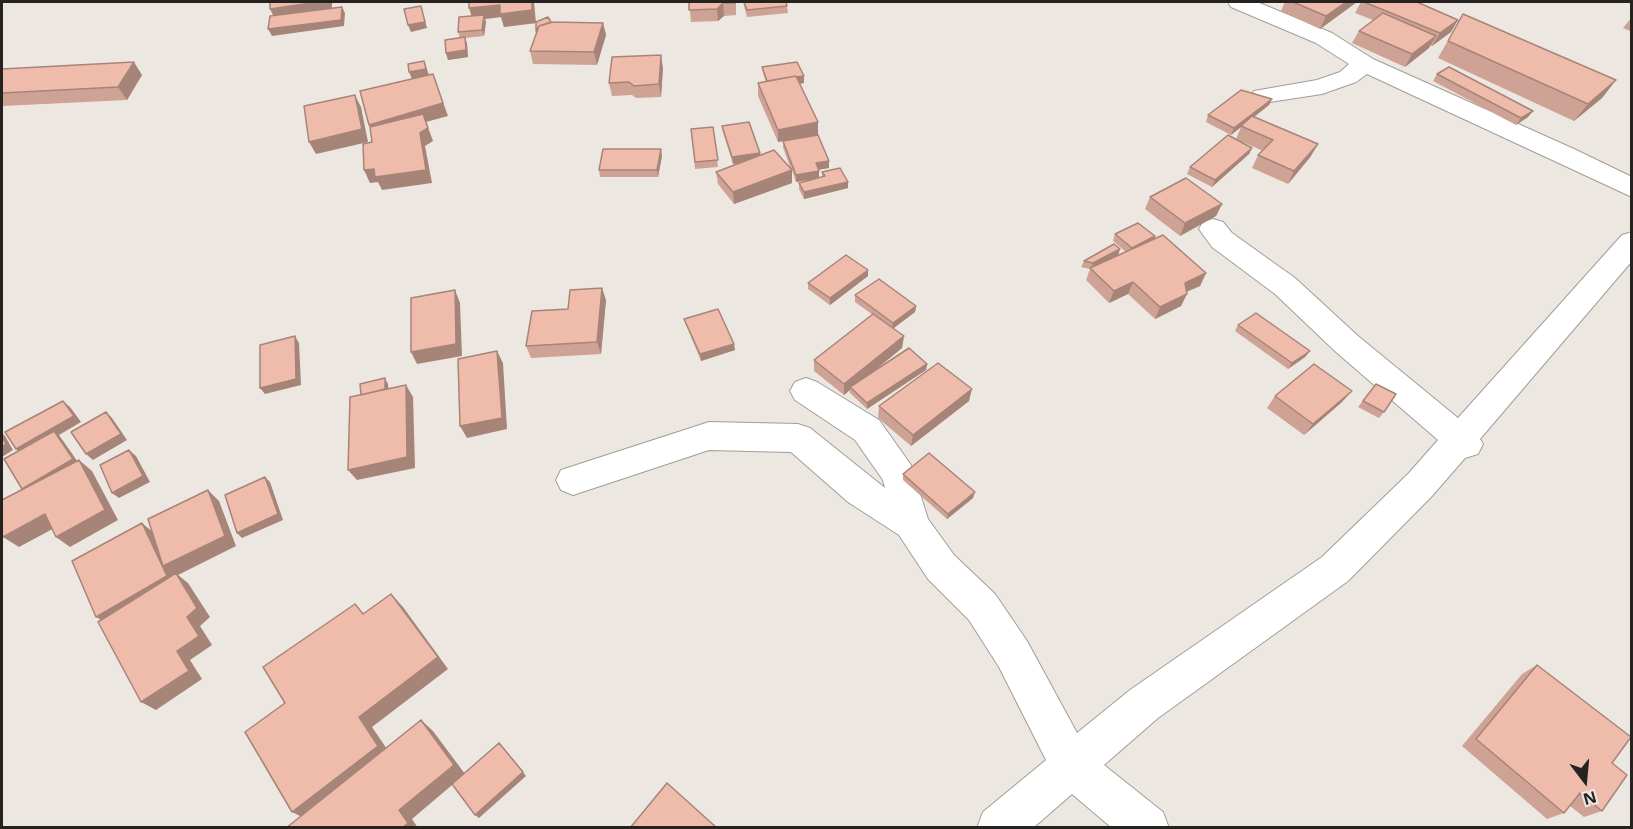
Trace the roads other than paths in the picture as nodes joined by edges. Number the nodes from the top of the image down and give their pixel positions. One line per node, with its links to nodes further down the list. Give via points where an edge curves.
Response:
1 (1239, 2): 2 (street, via 1324,38)
2 (1365, 64): 3 (street, via 1348,77 1322,87); 4 (street)
3 (1263, 96)
4 (1632, 188)
5 (1213, 229): 8 (street, via 1222,240 1285,286 1347,344)
6 (1632, 242): 8 (street)
7 (806, 391): 10 (street, via 867,430 899,475)
8 (1463, 441): 11 (street, via 1335,570 1144,705)
9 (573, 480): 10 (street, via 709,436 798,438 860,491)
10 (912, 524): 11 (street, via 941,567 982,607 1013,654)
11 (1072, 766): 12 (street); 13 (street)
12 (999, 828)
13 (1147, 828)

